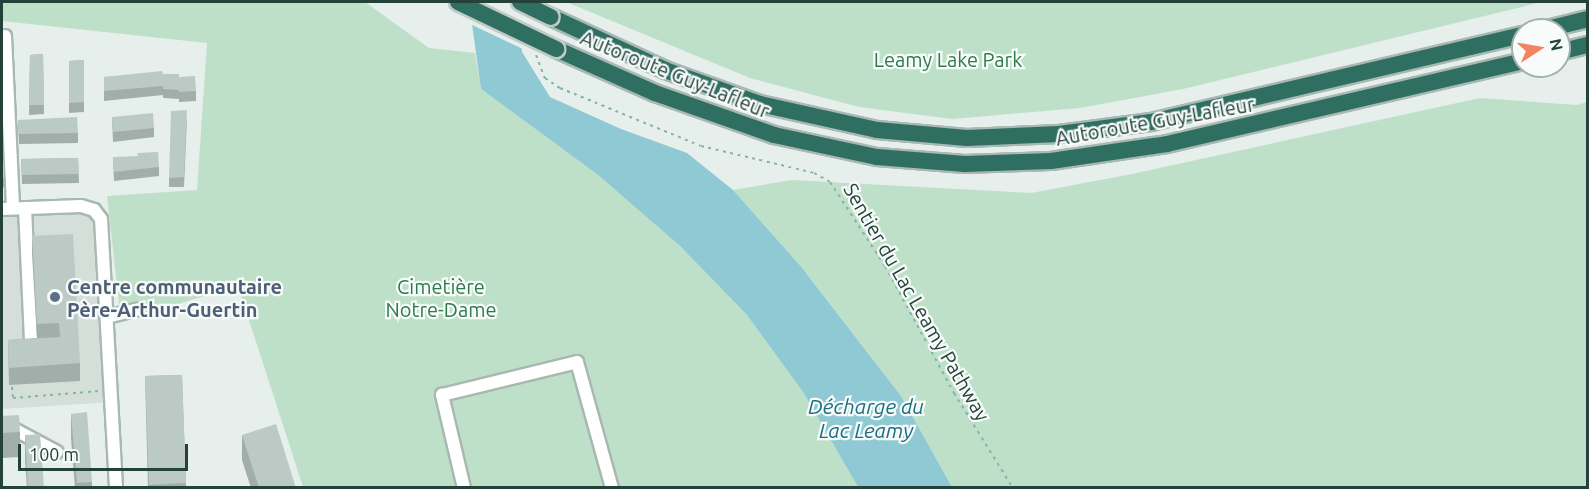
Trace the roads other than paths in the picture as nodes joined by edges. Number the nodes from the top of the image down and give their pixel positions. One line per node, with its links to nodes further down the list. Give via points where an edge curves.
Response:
1 (458, 2): 9 (highway, Autoroute Guy-Lafleur, bridge, via 655,93 774,135 877,157 965,164 1051,161 1167,144)
2 (520, 2): 6 (highway, Autoroute Guy-Lafleur, bridge, via 665,70 774,108 877,130 982,138 1059,134 1151,122)
3 (1587, 19): 4 (highway)
4 (1571, 23)
5 (4, 36): 10 (street)
6 (1511, 38)
7 (1587, 45): 8 (highway)
8 (1571, 49)
9 (1511, 63)
10 (13, 208): 12 (street, via 81,206 98,214); 13 (street)
11 (138, 309): 12 (street)
12 (107, 317): 16 (street)
13 (31, 341)
14 (10, 428): 15 (street)
15 (57, 452)
16 (116, 488)
17 (464, 488): 18 (street, via 441,395 577,362)
18 (612, 488)

